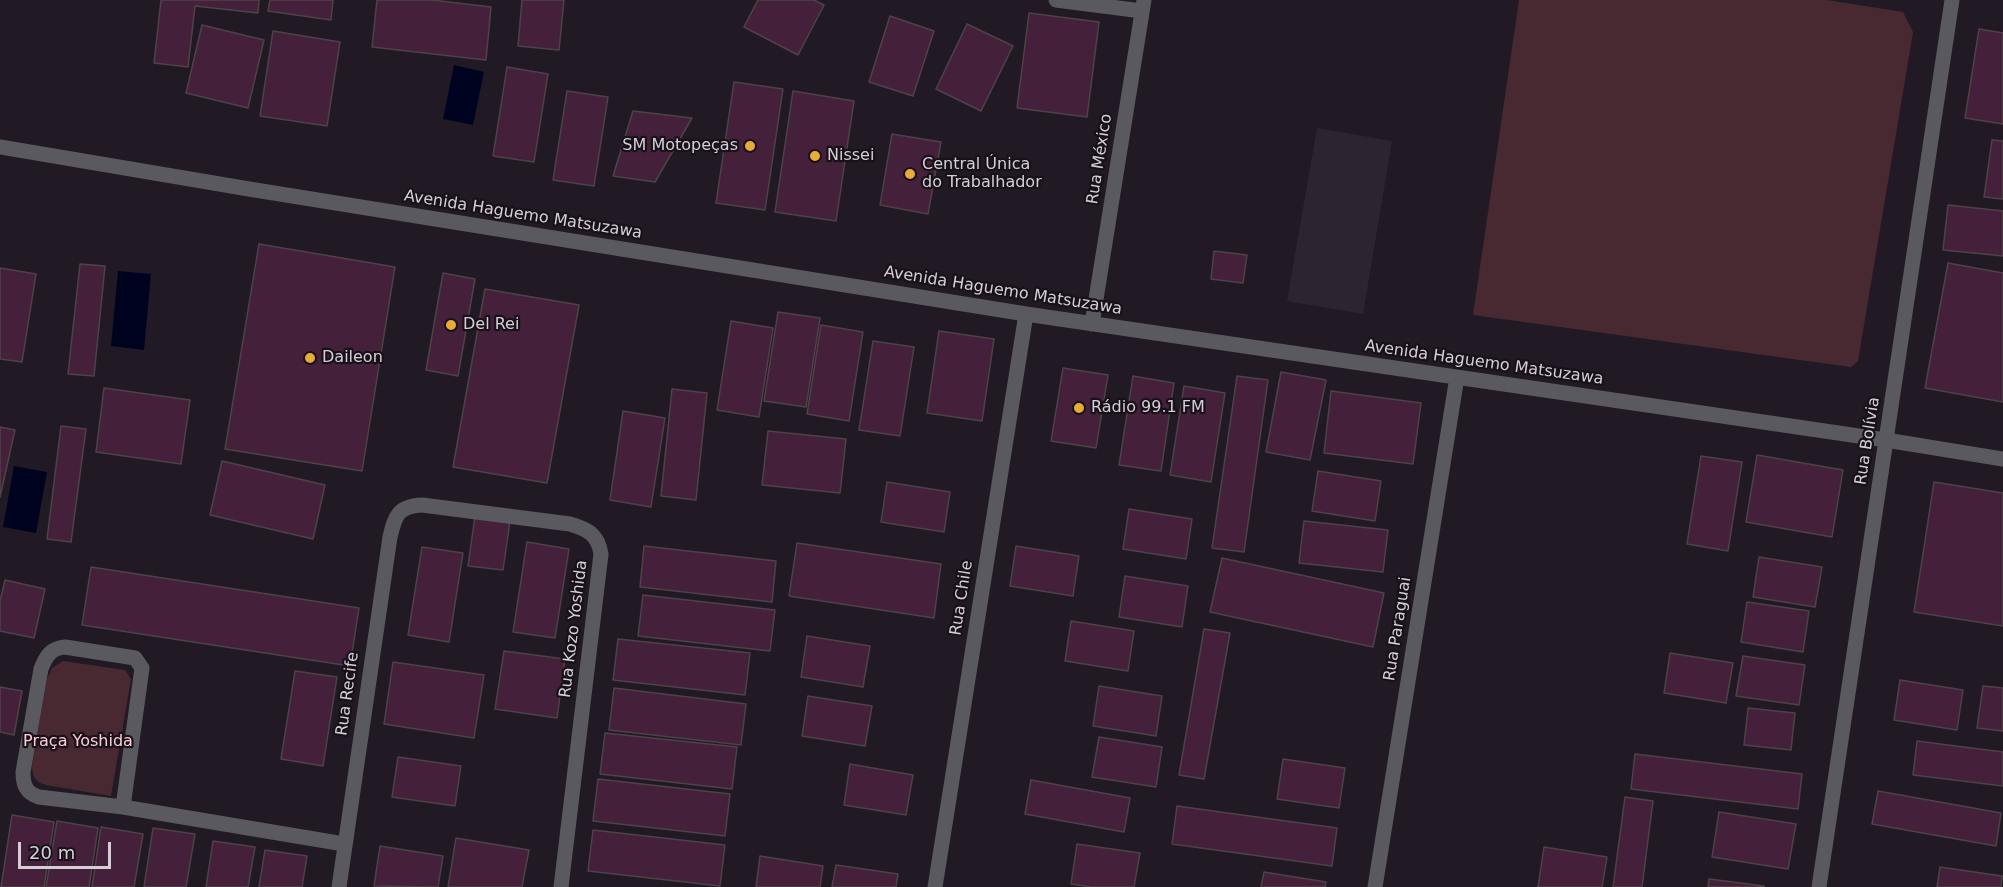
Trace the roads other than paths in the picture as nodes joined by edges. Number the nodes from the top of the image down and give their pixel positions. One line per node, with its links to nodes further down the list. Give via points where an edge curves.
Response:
1 (1056, 0): 3 (street)
2 (1952, 0): 8 (street, Rua Bolívia)
3 (1143, 6): 6 (street, Rua México)
4 (0, 147): 5 (street, Avenida Haguemo Matsuzawa)
5 (1026, 314): 6 (street, Avenida Haguemo Matsuzawa); 15 (street, Rua Chile)
6 (1092, 324): 7 (street, Avenida Haguemo Matsuzawa)
7 (1456, 377): 8 (street, Avenida Haguemo Matsuzawa); 16 (street, Rua Paraguai)
8 (1886, 440): 9 (street, Avenida Haguemo Matsuzawa); 17 (street, Rua Bolívia)
9 (2003, 459)
10 (403, 509): 12 (street, Rua Recife, via 396,516 390,537); 14 (street, Rua Kozo Yoshida, via 422,505 570,524 592,532 600,546)
11 (123, 807): 11 (street, via 142,668 135,658 124,655 55,648 41,669 24,785 39,797); 12 (street)
12 (344, 844): 13 (street, Rua Recife)
13 (339, 887)
14 (561, 887)
15 (935, 887)
16 (1375, 887)
17 (1819, 887)

